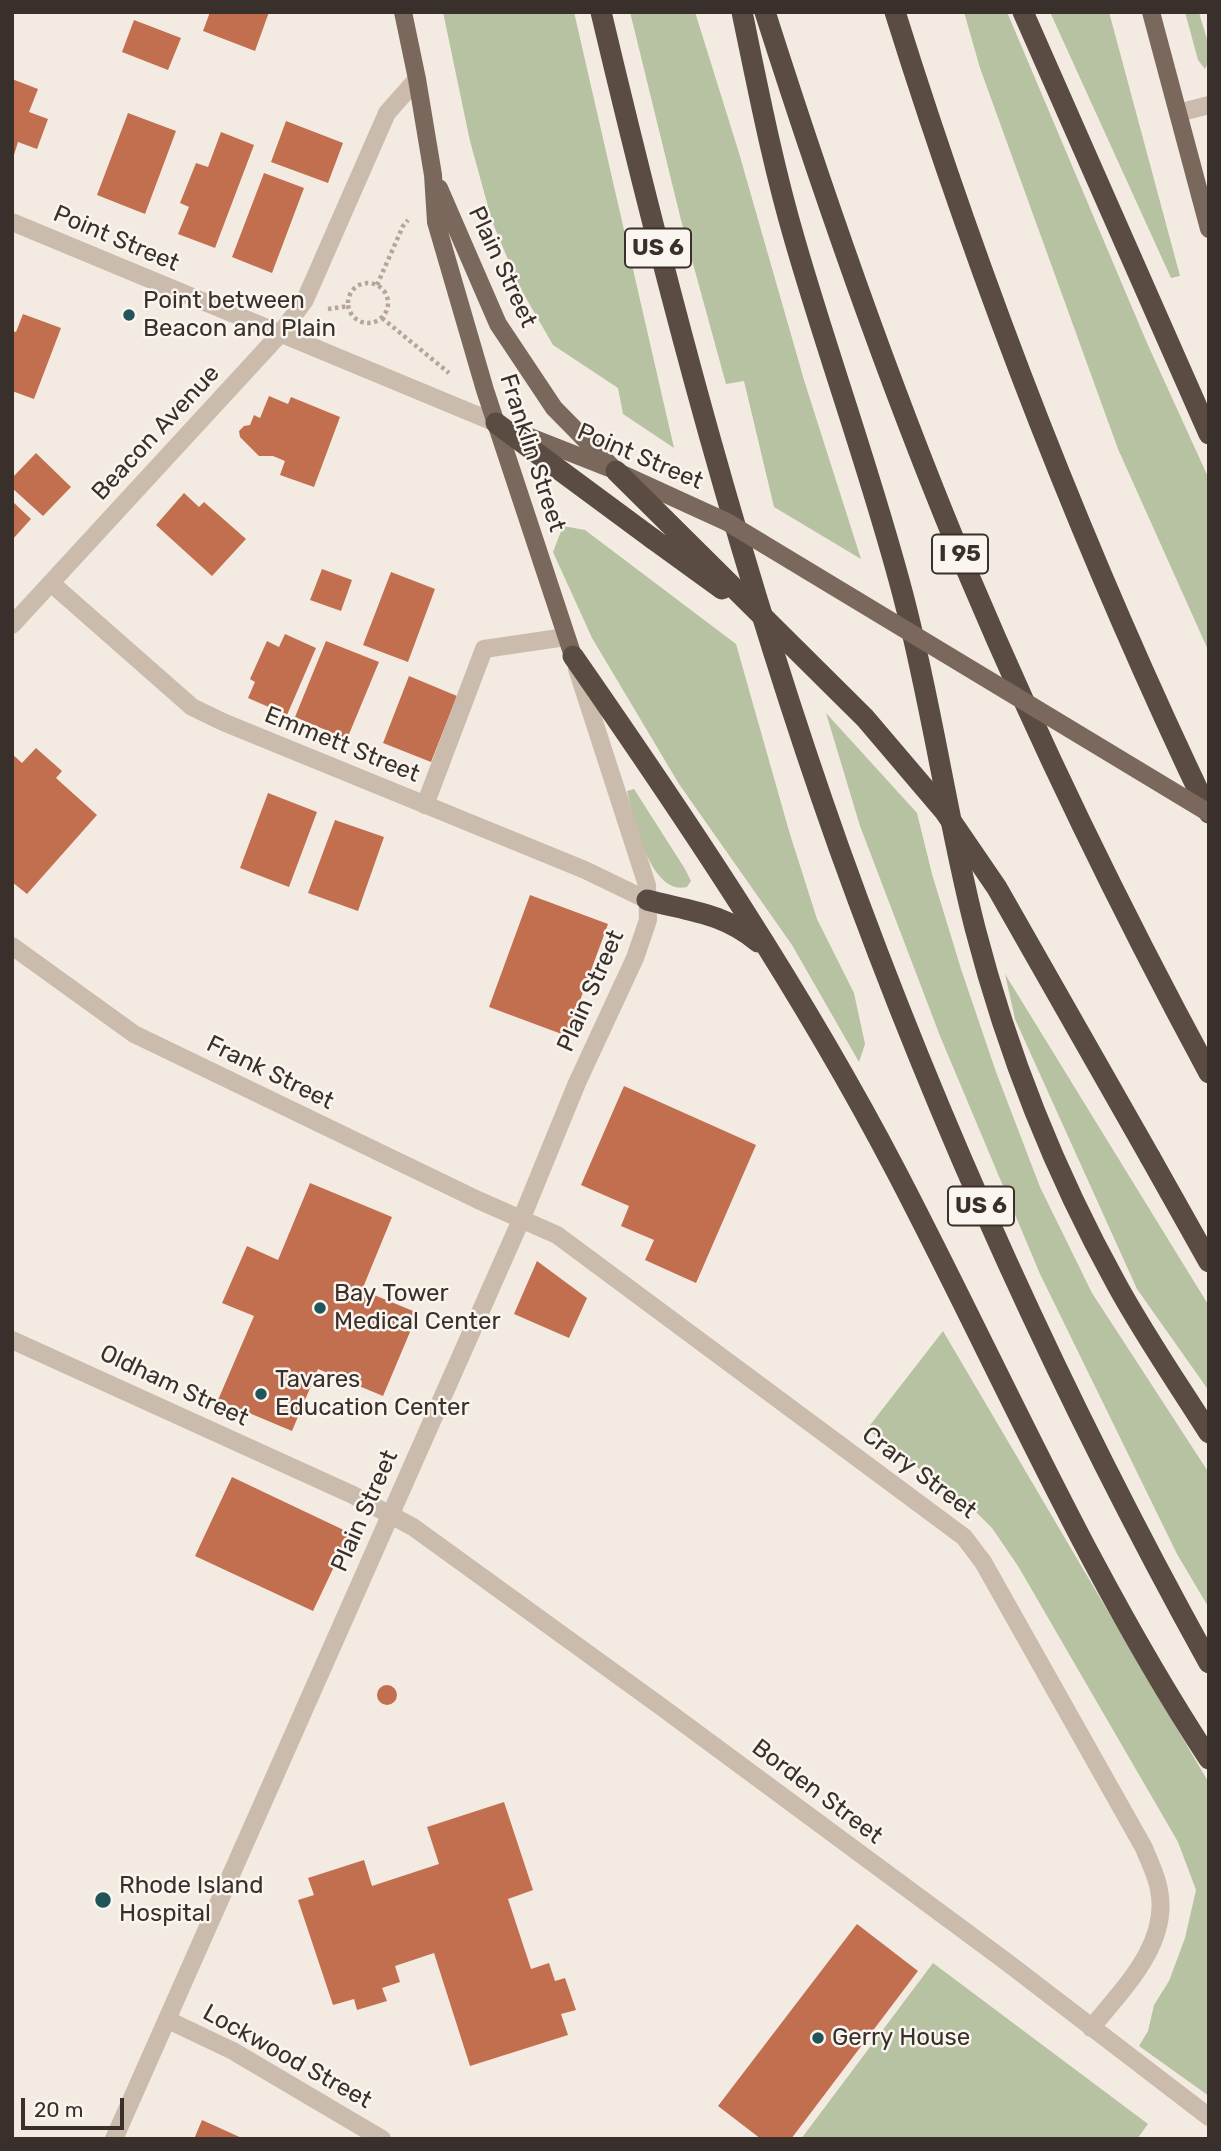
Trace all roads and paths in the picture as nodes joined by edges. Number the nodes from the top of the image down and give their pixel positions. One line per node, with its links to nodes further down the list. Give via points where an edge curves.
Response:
1 (403, 12): 8 (main road, Franklin Street)
2 (601, 12): 41 (highway, US 6, via 723,483 798,729 870,931 934,1095 1028,1311 1133,1523)
3 (742, 12): 39 (highway, via 794,238 903,596 975,928 996,1000 1033,1106 1087,1227)
4 (765, 12): 35 (highway, I 95, via 869,317 969,576 1074,807)
5 (895, 12): 31 (highway, via 948,176 1035,411 1130,640)
6 (1023, 12): 22 (highway)
7 (1152, 12): 10 (main road)
8 (417, 79): 11 (main road, Franklin Street); 19 (street, Beacon Avenue, via 387,113 305,300)
9 (1209, 105): 10 (street)
10 (1178, 113): 14 (main road)
11 (433, 175): 21 (main road, Franklin Street, via 436,222); 23 (main road, Plain Street, via 498,324 554,408)
12 (408, 220): 15 (path)
13 (12, 222): 19 (street, Point Street)
14 (1209, 229)
15 (377, 285): 16 (path, via 359,284 350,293); 18 (path, via 388,302)
16 (348, 306): 17 (path); 18 (path, via 361,321)
17 (323, 310)
18 (382, 318): 20 (path)
19 (280, 334): 21 (street, Point Street); 24 (street, Beacon Avenue)
20 (454, 377)
21 (496, 423): 23 (main road, Point Street); 26 (highway, bridge); 27 (main road, Franklin Street)
22 (1209, 434)
23 (616, 471): 26 (highway, bridge); 28 (main road, Point Street, bridge, via 727,522)
24 (51, 583): 25 (street, Beacon Avenue); 29 (street, Emmett Street, via 192,707)
25 (12, 625)
26 (777, 629): 37 (highway, bridge, via 886,740 963,836)
27 (570, 646): 29 (street, via 484,649); 32 (street, Franklin Street); 34 (highway)
28 (1189, 800): 30 (main road, bridge); 31 (main road, Point Street, bridge)
29 (425, 805): 32 (street, Emmett Street)
30 (1209, 806)
31 (1209, 813)
32 (648, 900): 34 (highway, via 728,921); 36 (street, Plain Street, via 648,920 635,958)
33 (12, 946): 36 (street, Frank Street, via 134,1034)
34 (775, 959): 42 (highway, via 895,1170 1102,1580)
35 (1209, 1073)
36 (521, 1220): 40 (street, Plain Street); 44 (street, Crary Street, via 557,1235 810,1421 964,1537 983,1562 1144,1848 1160,1890 1159,1924 1142,1964)
37 (1209, 1262)
38 (12, 1340): 40 (street, Oldham Street)
39 (1209, 1433)
40 (390, 1515): 43 (street, Plain Street); 44 (street, Borden Street, via 414,1527 663,1707)
41 (1209, 1663)
42 (1209, 1759)
43 (168, 2020): 46 (street, Plain Street); 47 (street, Lockwood Street, via 233,2051)
44 (1091, 2028): 45 (street, Borden Street)
45 (1209, 2117)
46 (114, 2139)
47 (382, 2139)

